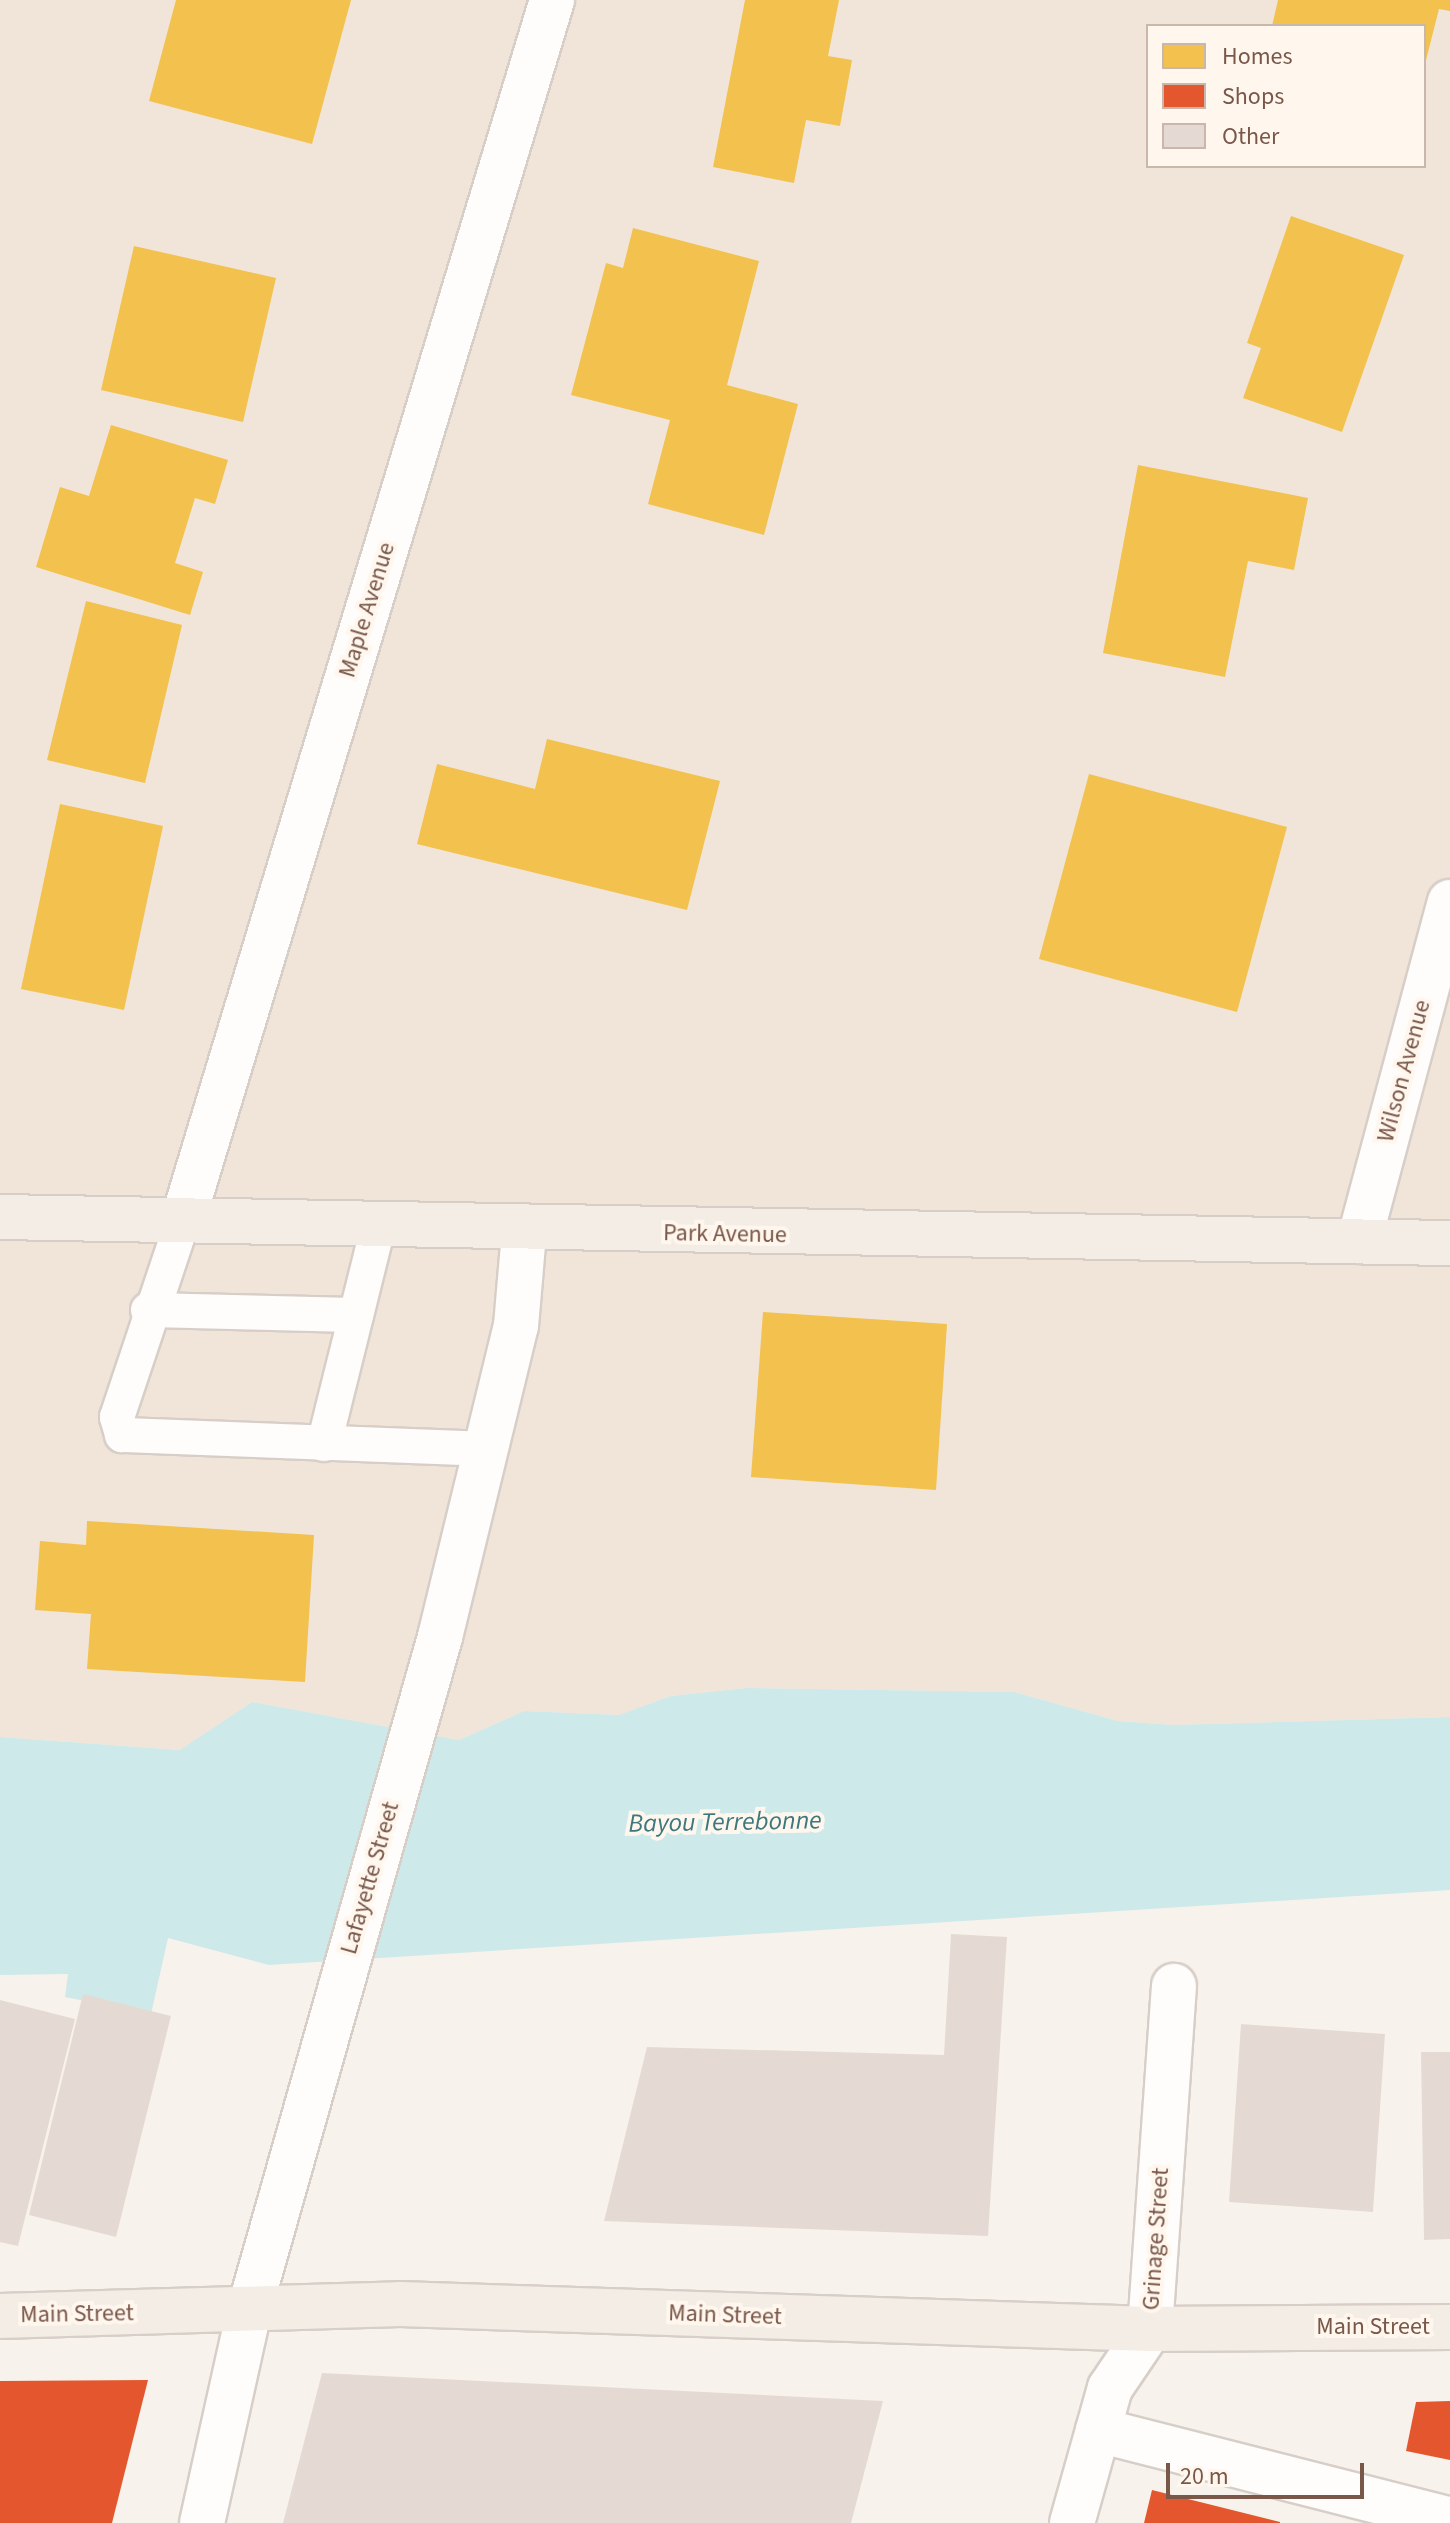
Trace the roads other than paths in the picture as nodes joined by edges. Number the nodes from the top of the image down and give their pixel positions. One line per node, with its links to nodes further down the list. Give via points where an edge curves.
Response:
1 (552, 0): 4 (street, Maple Avenue)
2 (1450, 902): 7 (street, Wilson Avenue)
3 (0, 1217): 4 (main road, Park Avenue)
4 (183, 1220): 5 (main road, Park Avenue); 9 (lane)
5 (378, 1227): 6 (main road, Park Avenue); 10 (lane)
6 (524, 1232): 7 (main road, Park Avenue); 12 (street, Lafayette Street, via 516,1326)
7 (1359, 1241): 8 (main road, Park Avenue)
8 (1450, 1243)
9 (148, 1310): 10 (lane); 11 (lane, via 117,1417 122,1435)
10 (356, 1315): 11 (lane)
11 (324, 1444): 12 (lane)
12 (485, 1449): 14 (street, Lafayette Street, via 440,1637)
13 (1174, 1986): 17 (street, Grinage Street)
14 (249, 2311): 15 (main road, Main Street); 17 (main road, Main Street, via 400,2304); 20 (street, Lafayette Street)
15 (0, 2316)
16 (1450, 2327): 17 (main road, Main Street)
17 (1150, 2329): 18 (street, Grinage Street, via 1110,2388)
18 (1098, 2430): 19 (street); 21 (street, Grinage Street)
19 (1450, 2520)
20 (202, 2523)
21 (1072, 2523)

